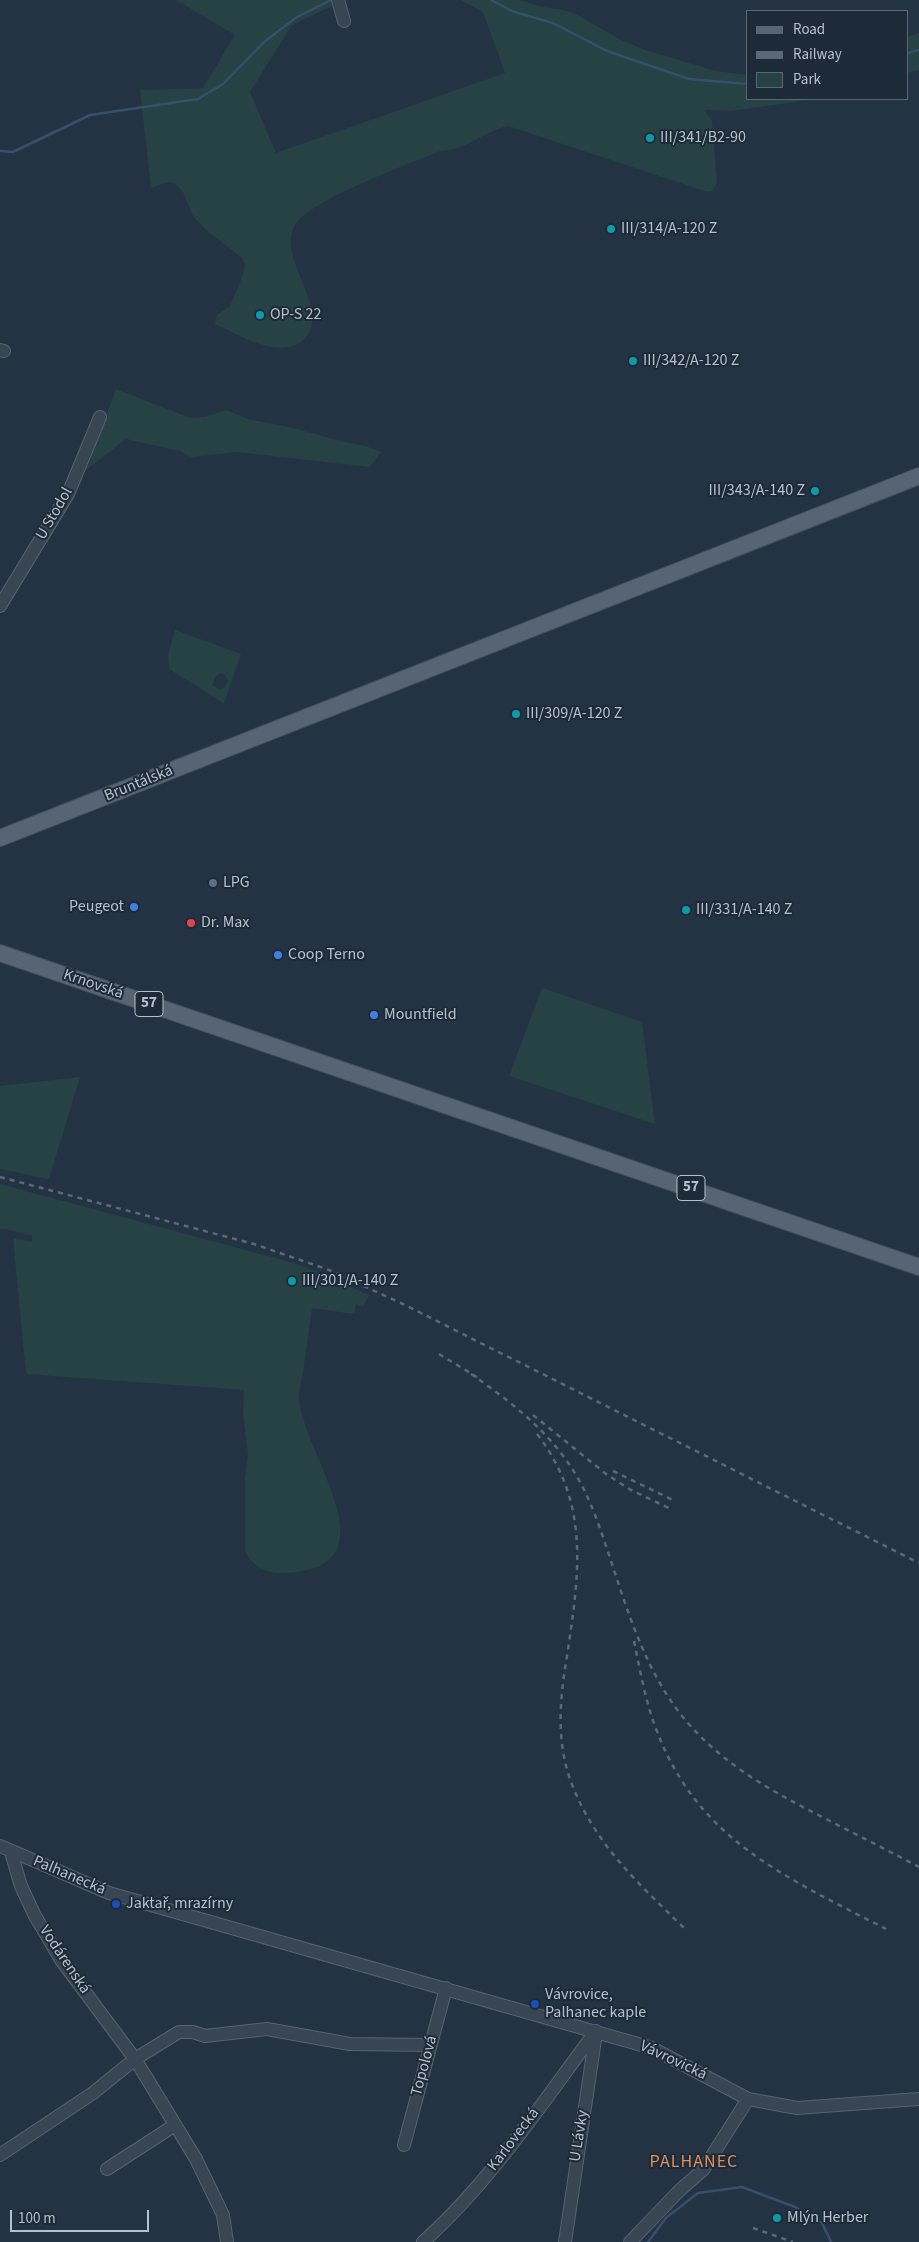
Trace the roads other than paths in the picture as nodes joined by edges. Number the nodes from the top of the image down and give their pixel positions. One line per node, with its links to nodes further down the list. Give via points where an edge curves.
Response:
1 (338, 0): 2 (street)
2 (344, 21)
3 (100, 417): 5 (street, U Stodol, via 68,494)
4 (919, 476): 6 (main road, Bruntálská)
5 (0, 606)
6 (0, 838)
7 (0, 953): 8 (main road, Krnovská / 57)
8 (919, 1267)
9 (5, 1849): 10 (street, Palhanecká, via 109,1893); 14 (street, Vodárenská, via 34,1914 61,1960)
10 (285, 1942): 11 (street, Vávrovická)
11 (446, 1988): 12 (street, Vávrovická); 13 (street, Topolová)
12 (596, 2031): 15 (street, Vávrovická, via 652,2048); 22 (street, Karlovecká, via 486,2177 452,2216); 23 (street, U Lávky)
13 (430, 2044): 14 (street, via 350,2044 268,2029 205,2036 179,2032); 18 (street, Topolová)
14 (135, 2059): 17 (street, Vodárenská); 19 (street, via 93,2093)
15 (748, 2098): 16 (street, Vávrovická, via 797,2108); 24 (street, via 703,2170)
16 (919, 2099)
17 (175, 2124): 20 (street); 21 (street, Vodárenská, via 196,2158 223,2215)
18 (404, 2144)
19 (0, 2155)
20 (107, 2169)
21 (227, 2242)
22 (423, 2242)
23 (565, 2242)
24 (630, 2242)

